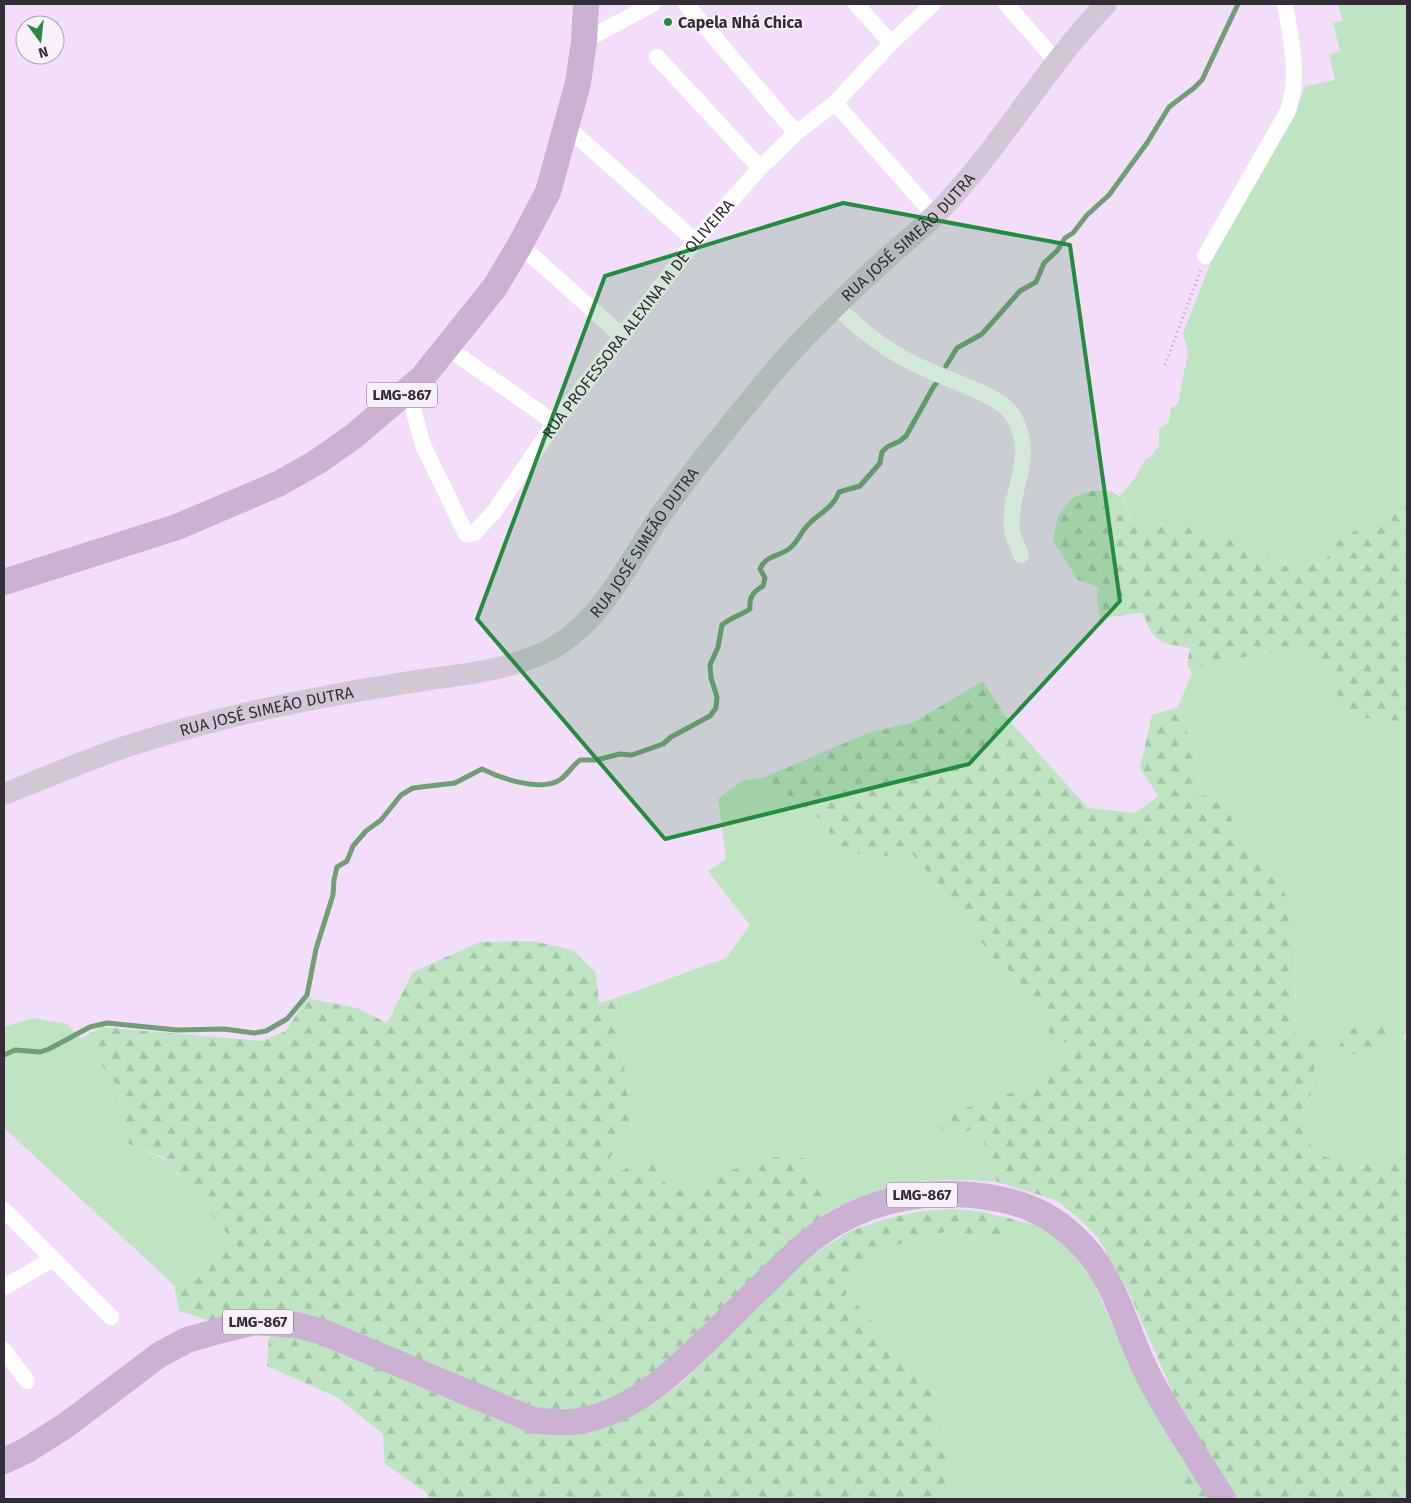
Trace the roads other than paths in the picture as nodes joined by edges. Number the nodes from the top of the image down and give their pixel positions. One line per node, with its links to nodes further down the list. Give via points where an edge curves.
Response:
1 (586, 4): 9 (main road, LMG-867)
2 (653, 4): 9 (street)
3 (686, 4): 15 (street)
4 (856, 4): 10 (street)
5 (933, 4): 10 (street, RUA PROFESSORA ALEXINA M DE OLIVEIRA)
6 (1006, 4): 12 (street)
7 (1106, 4): 12 (main road, RUA JOSÉ SIMEÃO DUTRA)
8 (1286, 4): 20 (street, via 1295,63 1294,95)
9 (584, 41): 14 (main road, LMG-867)
10 (891, 43): 13 (street, RUA PROFESSORA ALEXINA M DE OLIVEIRA)
11 (657, 57): 16 (street)
12 (1057, 62): 17 (main road, RUA JOSÉ SIMEÃO DUTRA, via 972,174)
13 (835, 103): 15 (street, RUA PROFESSORA ALEXINA M DE OLIVEIRA); 17 (street)
14 (567, 127): 18 (street); 19 (main road, LMG-867, via 548,192)
15 (796, 133): 16 (street, RUA PROFESSORA ALEXINA M DE OLIVEIRA)
16 (760, 168): 18 (street, RUA PROFESSORA ALEXINA M DE OLIVEIRA)
17 (935, 216): 21 (main road, RUA JOSÉ SIMEÃO DUTRA)
18 (695, 240): 22 (street, RUA PROFESSORA ALEXINA M DE OLIVEIRA)
19 (520, 245): 22 (street); 23 (main road, LMG-867, via 495,287)
20 (1205, 256)
21 (835, 306): 26 (street, via 861,330 904,358 987,395 1013,416 1023,444 1023,462 1011,516 1012,532); 28 (main road, RUA JOSÉ SIMEÃO DUTRA, via 776,369 713,446 651,529 603,604 568,638 544,653 476,673 312,699 202,724 134,744)
22 (622, 336): 25 (street, RUA PROFESSORA ALEXINA M DE OLIVEIRA)
23 (448, 348): 24 (main road, LMG-867); 25 (street)
24 (408, 390): 25 (street, RUA PROFESSORA ALEXINA M DE OLIVEIRA, via 423,445 466,534 474,534 494,512); 27 (main road, LMG-867, via 354,436 318,462 278,484 177,527)
25 (555, 423)
26 (1021, 555)
27 (4, 582)
28 (4, 794)
29 (4, 1210): 30 (street)
30 (53, 1259): 31 (street); 32 (street)
31 (4, 1287)
32 (111, 1317)
33 (4, 1350): 34 (street)
34 (27, 1382)
35 (4, 1461): 36 (main road, LMG-867, via 65,1426 158,1356 187,1340 255,1322 296,1325 323,1332 533,1420 556,1423 609,1413 668,1377 785,1262 835,1223 892,1200 954,1193 989,1196 1042,1212 1066,1228 1086,1248 1114,1294 1147,1374)
36 (1223, 1499)

